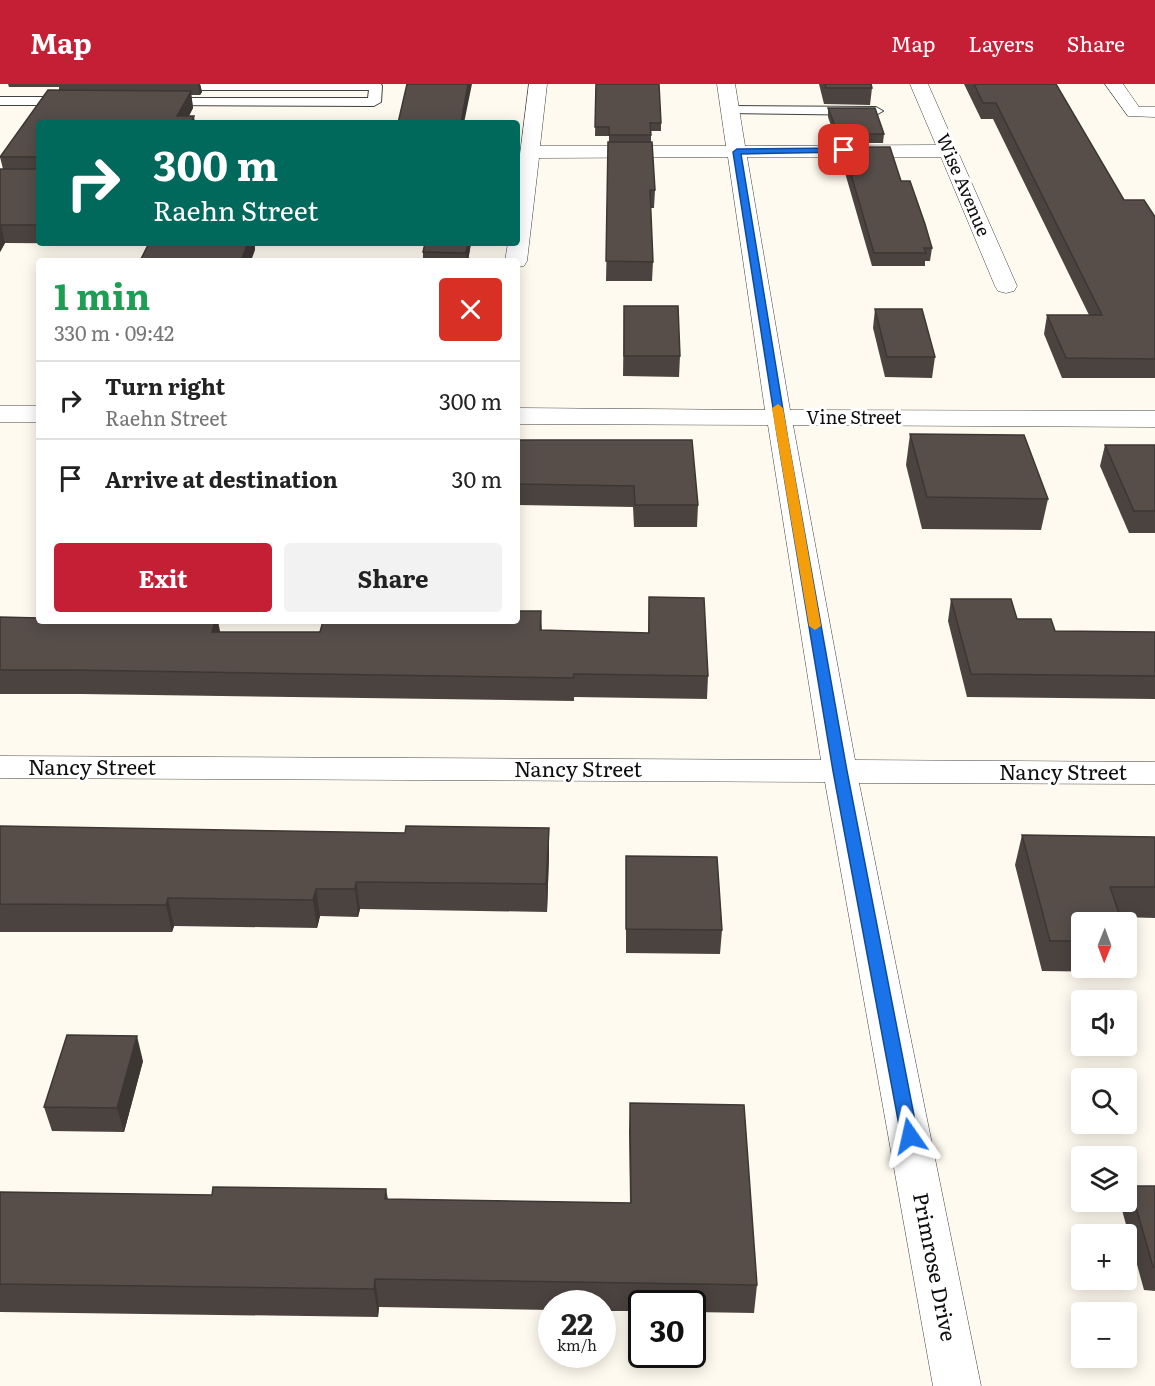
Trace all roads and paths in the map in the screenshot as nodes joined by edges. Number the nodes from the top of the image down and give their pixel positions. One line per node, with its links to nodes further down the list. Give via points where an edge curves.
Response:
1 (186, 84): 8 (lane, via 376,86 374,102 252,107)
2 (538, 84): 13 (street)
3 (726, 84): 9 (street, Primrose Drive)
4 (920, 84): 12 (street, Wise Avenue)
5 (1114, 84): 11 (street, via 1134,112)
6 (0, 101): 7 (lane)
7 (89, 101)
8 (148, 102)
9 (730, 110): 10 (lane); 14 (street, Primrose Drive)
10 (876, 111)
11 (1155, 112)
12 (948, 151): 14 (street); 16 (street, Wise Avenue)
13 (529, 152): 14 (street); 15 (street)
14 (737, 152): 20 (street, Primrose Drive)
15 (520, 227)
16 (1006, 286)
17 (0, 414): 18 (street)
18 (36, 414)
19 (520, 416): 20 (street, Vine Street)
20 (779, 417): 21 (street, Vine Street); 23 (street, Primrose Drive)
21 (1155, 420)
22 (0, 767): 23 (street, Nancy Street)
23 (840, 771): 24 (street, Nancy Street); 25 (street, Primrose Drive)
24 (1155, 773)
25 (957, 1386)

